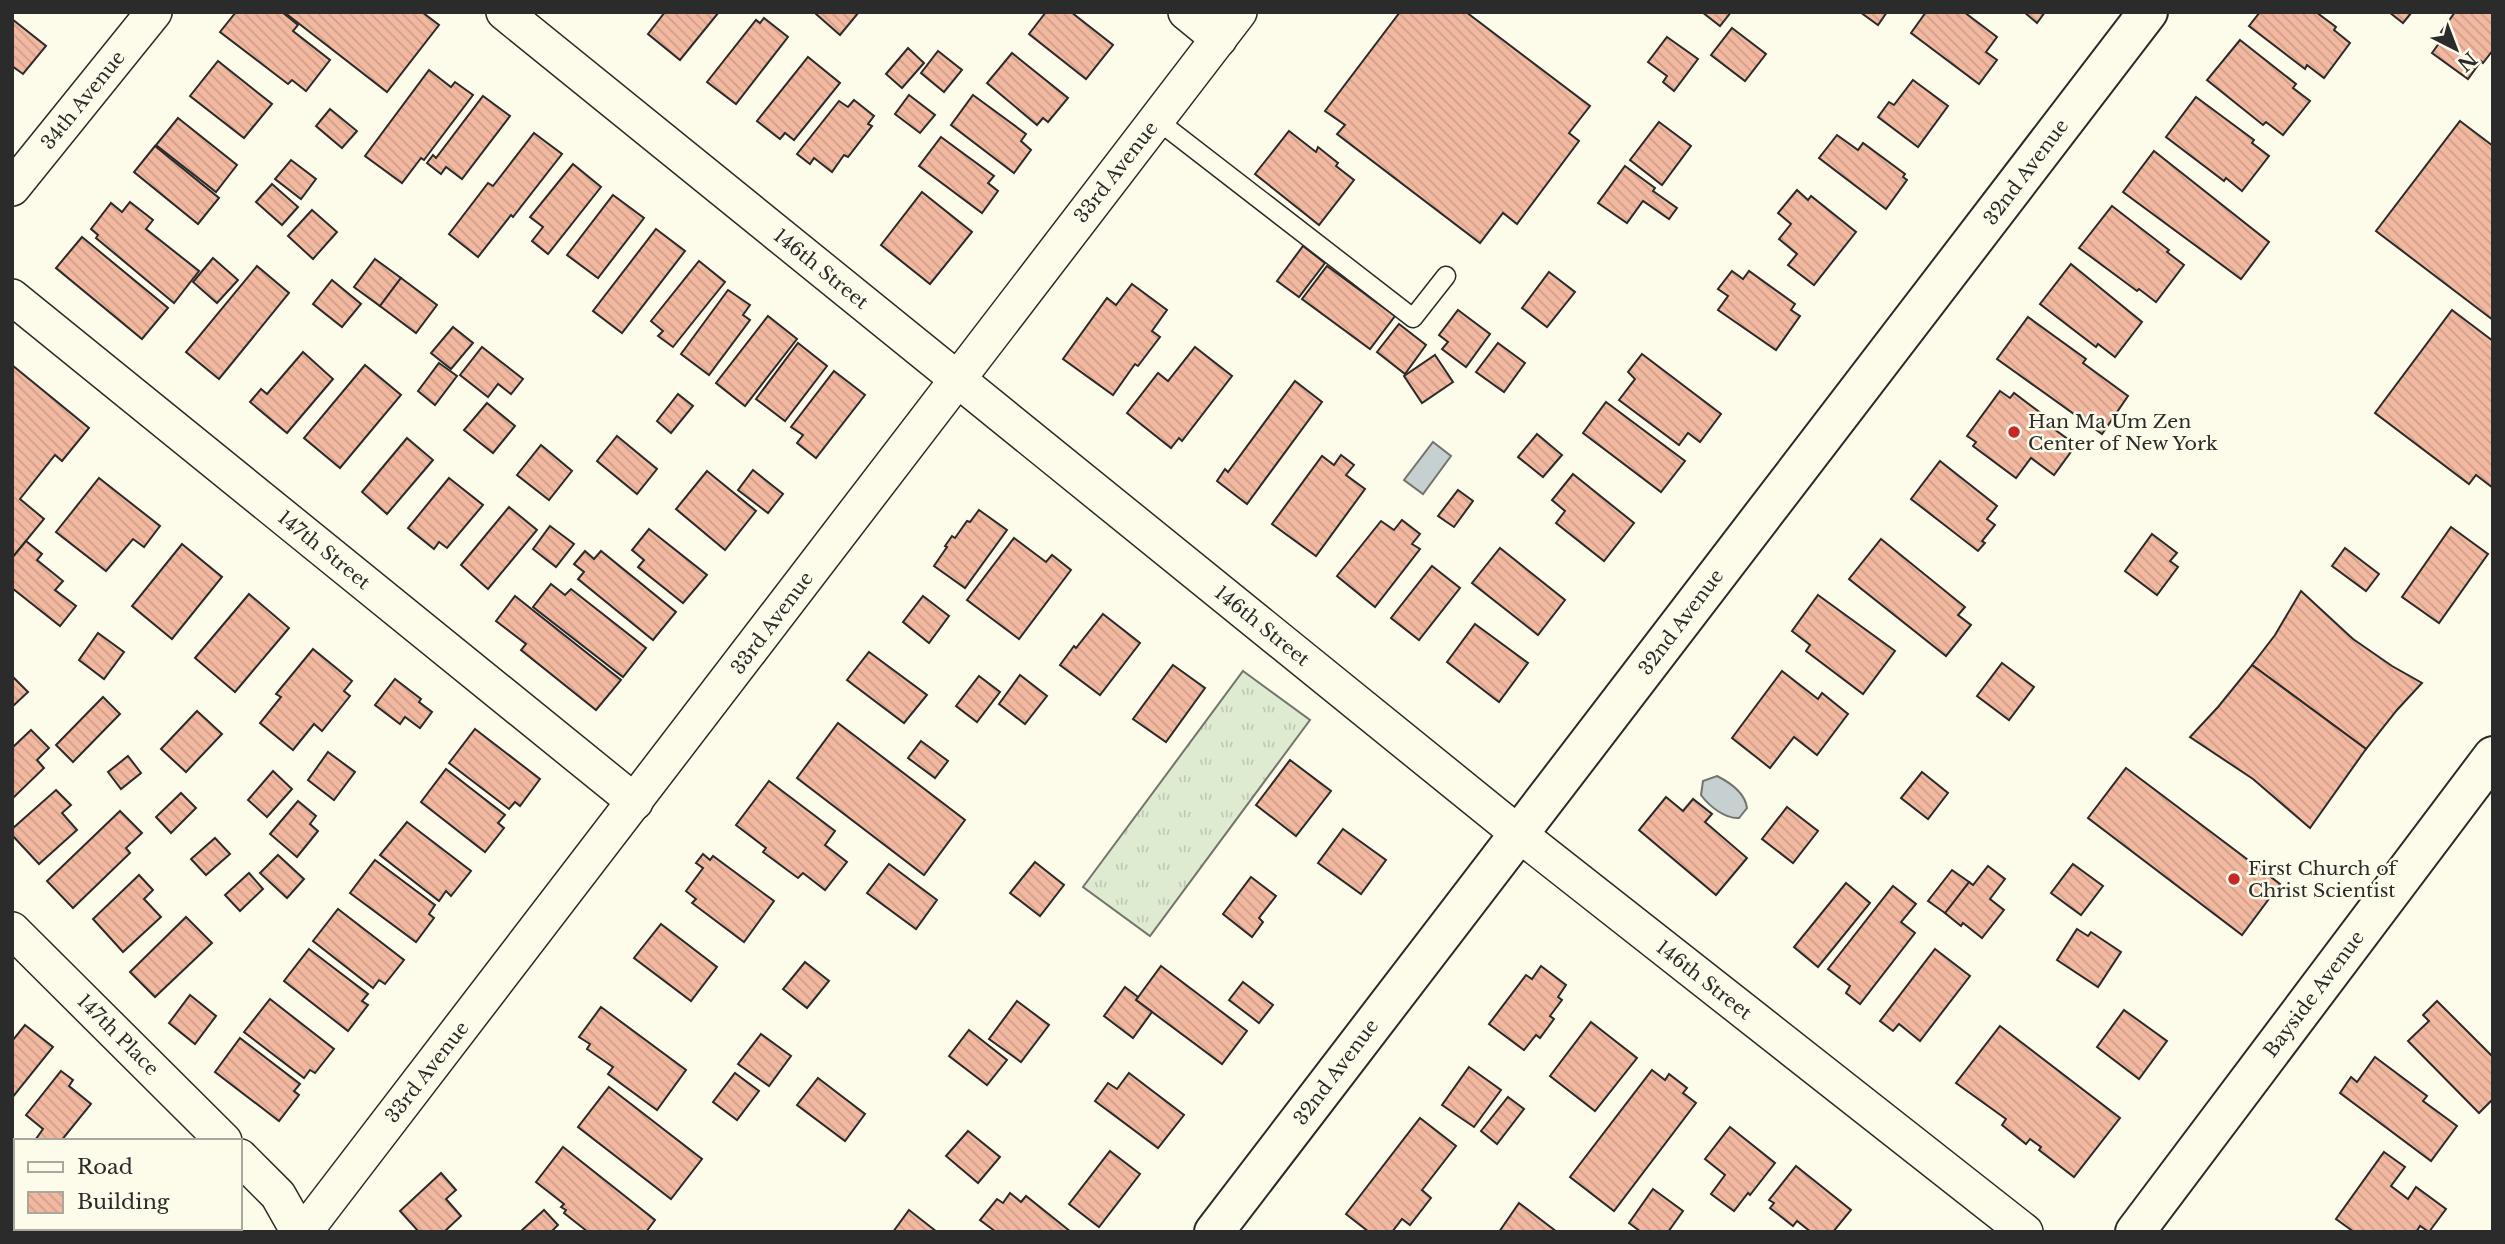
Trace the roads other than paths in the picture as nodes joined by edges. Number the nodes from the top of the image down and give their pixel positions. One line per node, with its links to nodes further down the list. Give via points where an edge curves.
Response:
1 (154, 12): 7 (street, 34th Avenue)
2 (504, 12): 10 (street, 146th Street)
3 (1186, 12): 5 (street)
4 (2148, 12): 13 (street, 32nd Avenue)
5 (1229, 26): 6 (street, 33rd Avenue)
6 (1157, 120): 8 (lane, via 1413,318); 10 (street, 33rd Avenue)
7 (12, 188)
8 (1446, 276)
9 (12, 297): 12 (street, 147th Street)
10 (958, 379): 12 (street, 33rd Avenue); 13 (street, 146th Street)
11 (2493, 756): 20 (street, Bayside Avenue)
12 (635, 802): 17 (street, 33rd Avenue)
13 (1519, 834): 18 (street, 32nd Avenue); 19 (street, 146th Street)
14 (12, 930): 15 (street, 147th Place)
15 (221, 1139)
16 (242, 1159): 17 (street, via 278,1195)
17 (301, 1232)
18 (1214, 1232)
19 (2025, 1232)
20 (2135, 1232)

